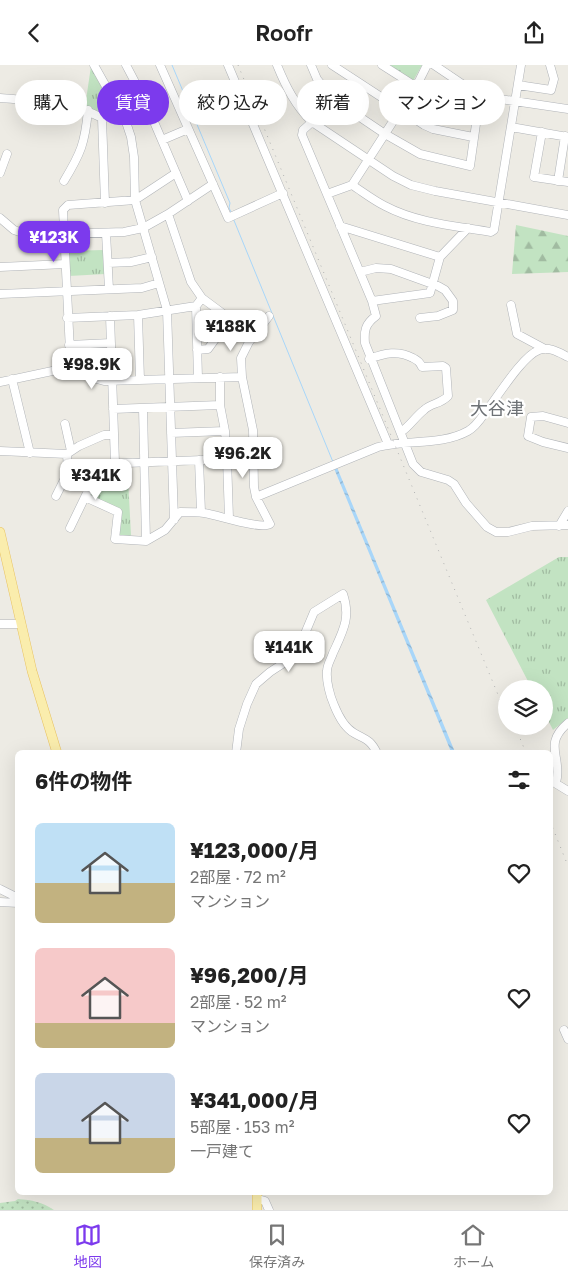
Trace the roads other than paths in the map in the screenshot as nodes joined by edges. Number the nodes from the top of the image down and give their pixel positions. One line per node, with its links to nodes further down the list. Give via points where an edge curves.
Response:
1 (94, 65): 13 (street)
2 (160, 65): 36 (street)
3 (228, 65): 51 (street)
4 (277, 65): 23 (street)
5 (311, 65): 38 (street, via 317,79 333,99)
6 (332, 65): 19 (street)
7 (382, 65): 15 (street)
8 (427, 65): 16 (street)
9 (434, 65): 17 (street)
10 (521, 65): 18 (street)
11 (550, 65): 18 (street, via 554,79 551,90)
12 (130, 66): 14 (street)
13 (102, 80)
14 (136, 80)
15 (406, 80)
16 (419, 80)
17 (456, 80)
18 (518, 85): 22 (street)
19 (379, 97)
20 (0, 98): 25 (street, via 50,102)
21 (505, 99): 22 (street)
22 (516, 101): 24 (street); 35 (street)
23 (297, 105)
24 (568, 109)
25 (88, 110): 26 (street); 46 (street, via 86,135 79,156)
26 (97, 115)
27 (102, 125): 55 (street)
28 (127, 125): 53 (street, via 134,157)
29 (155, 125): 41 (street)
30 (309, 125): 52 (street, via 302,135)
31 (316, 125): 43 (street)
32 (391, 125): 38 (street)
33 (426, 125): 40 (street)
34 (475, 125): 40 (street)
35 (511, 127): 37 (street); 56 (street)
36 (188, 129): 41 (street); 49 (street)
37 (542, 132): 39 (street); 47 (street, via 534,177)
38 (385, 134): 40 (street, via 420,154 470,166); 43 (street)
39 (566, 136): 47 (street)
40 (473, 137)
41 (162, 140): 45 (street)
42 (6, 154): 44 (street)
43 (368, 160): 50 (street); 56 (street, via 411,185)
44 (0, 173)
45 (176, 173): 53 (street); 54 (street)
46 (64, 181)
47 (558, 181): 48 (street)
48 (568, 182)
49 (213, 184): 51 (street, via 228,218); 54 (street)
50 (352, 185): 52 (street); 62 (street, via 384,206 405,215)
51 (283, 193): 114 (street)
52 (327, 193): 60 (street)
53 (135, 200): 55 (street); 61 (street)
54 (188, 201): 57 (street)
55 (105, 203): 64 (street, via 68,205 64,210)
56 (499, 203): 58 (street); 62 (street, via 494,230)
57 (168, 214): 61 (street); 76 (street, via 191,283)
58 (568, 215)
59 (0, 219): 64 (street, via 14,230 28,235)
60 (340, 226): 66 (street); 70 (street)
61 (143, 227): 63 (street); 65 (street)
62 (468, 228): 66 (street)
63 (106, 233): 64 (street); 67 (street)
64 (64, 235): 68 (street)
65 (152, 257): 67 (street); 71 (street)
66 (440, 257): 72 (street)
67 (108, 263): 73 (street)
68 (65, 264): 69 (street); 74 (street)
69 (0, 267)
70 (360, 272): 72 (street, via 391,269); 77 (street)
71 (159, 283): 73 (street, via 142,288); 80 (street)
72 (434, 284): 77 (street, via 430,293); 85 (street, via 450,295 453,310)
73 (109, 289): 74 (street)
74 (66, 291): 75 (street); 84 (street)
75 (0, 293)
76 (202, 299): 78 (street); 86 (street)
77 (372, 301): 93 (street, via 376,316 367,324 364,335)
78 (196, 305): 80 (street); 91 (street)
79 (511, 305): 90 (street, via 516,334)
80 (167, 310): 81 (street); 99 (street)
81 (138, 315): 82 (street); 100 (street)
82 (110, 316): 84 (street); 88 (street)
83 (269, 316): 87 (street)
84 (67, 318): 89 (street)
85 (420, 318)
86 (229, 320): 87 (street); 91 (street, via 208,349)
87 (253, 336): 96 (street, via 241,358)
88 (110, 343): 89 (street); 101 (street)
89 (69, 345): 94 (street)
90 (545, 349): 92 (street); 113 (street, via 526,359 473,427 423,443)
91 (197, 350): 97 (street)
92 (568, 357)
93 (370, 359): 110 (street); 110 (street, via 396,352 418,360 422,367 446,368 448,395 428,407)
94 (83, 370): 98 (street, via 57,370); 101 (street, via 93,378)
95 (220, 377): 96 (street); 97 (street); 103 (street)
96 (242, 377): 119 (street, via 253,430)
97 (198, 378): 99 (street)
98 (12, 379): 102 (street); 118 (street)
99 (169, 379): 100 (street); 104 (street)
100 (140, 380): 101 (street)
101 (112, 381): 106 (street)
102 (0, 382)
103 (220, 405): 104 (street); 109 (street)
104 (170, 407): 105 (street); 111 (street)
105 (143, 408): 106 (street); 123 (street)
106 (113, 409): 112 (street)
107 (568, 423): 115 (street, via 543,416 531,417 528,436)
108 (65, 424): 117 (street)
109 (225, 431): 111 (street); 120 (street)
110 (401, 432): 113 (street)
111 (171, 433): 122 (street)
112 (114, 435): 117 (street, via 104,435); 124 (street)
113 (405, 443): 114 (street); 134 (street, via 413,464 421,472 454,484 487,527 496,532)
114 (388, 444): 129 (street)
115 (568, 448)
116 (0, 451): 118 (street)
117 (69, 452): 118 (street); 125 (street)
118 (30, 453)
119 (254, 458): 120 (street); 129 (street)
120 (227, 459): 121 (street); 132 (street)
121 (199, 460): 122 (street); 131 (street)
122 (172, 461): 123 (street); 133 (street)
123 (144, 462): 124 (street); 138 (street)
124 (115, 463): 126 (street, via 101,464)
125 (65, 478): 126 (street); 127 (street)
126 (89, 489): 128 (street)
127 (56, 496)
128 (85, 497): 135 (street); 138 (street, via 118,512 115,539)
129 (256, 497): 132 (street, via 270,524 253,525)
130 (568, 511): 134 (street)
131 (201, 513): 132 (street); 133 (street, via 180,513)
132 (229, 518)
133 (174, 520): 138 (street, via 165,530)
134 (564, 525): 137 (street)
135 (70, 528)
136 (0, 531): 140 (main road)
137 (568, 535)
138 (146, 541)
139 (0, 624): 140 (street)
140 (21, 624): 142 (main road)
141 (568, 723): 145 (street, via 555,738 558,775)
142 (56, 750)
143 (236, 750): 144 (street, via 247,704 256,684 296,655 314,612 343,594 347,606 345,627 326,671 327,680 334,706 345,725 353,733 369,740)
144 (375, 750)
145 (553, 780)
146 (553, 782): 147 (street)
147 (568, 791)
148 (0, 889): 149 (street)
149 (15, 896)
150 (0, 902): 151 (street)
151 (15, 903)
152 (564, 1030): 153 (street)
153 (568, 1039)
154 (257, 1196): 155 (main road); 156 (street, via 265,1201)
155 (257, 1210)
156 (269, 1210)

